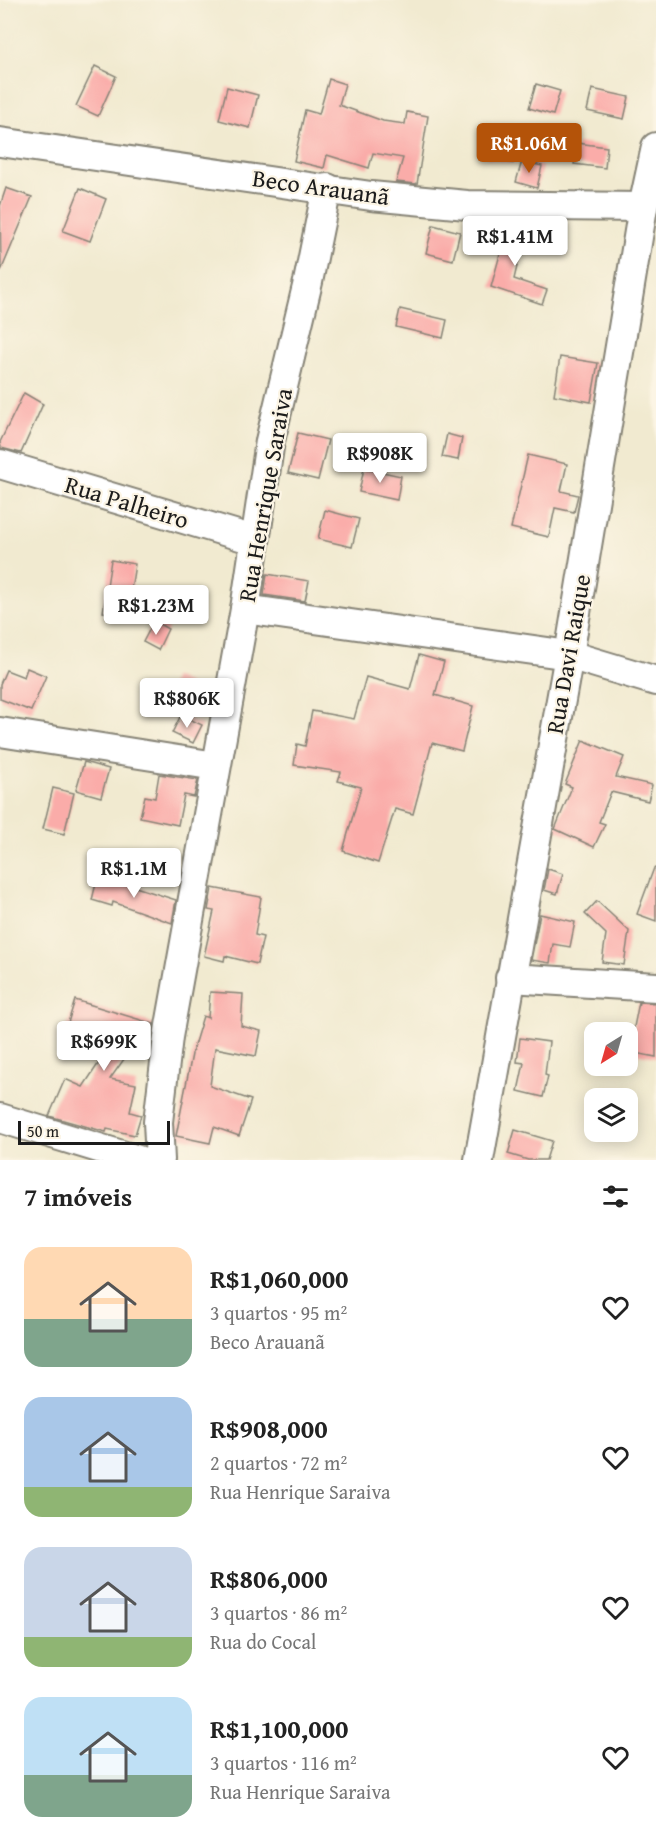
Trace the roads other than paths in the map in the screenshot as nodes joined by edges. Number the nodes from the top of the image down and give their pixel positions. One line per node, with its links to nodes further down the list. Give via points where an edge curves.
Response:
1 (0, 142): 3 (street, Beco Arauanã)
2 (656, 147): 4 (street, Rua Davi Raique)
3 (327, 188): 4 (street, Beco Arauanã, via 467,205); 6 (street, Rua Henrique Saraiva, via 270,441)
4 (643, 207): 8 (street, Rua Davi Raique)
5 (0, 464): 6 (street, Rua Palheiro)
6 (254, 540): 7 (street, Rua Henrique Saraiva)
7 (245, 609): 8 (street); 11 (street, Rua Henrique Saraiva)
8 (569, 655): 9 (street); 12 (street, Rua Davi Raique)
9 (656, 681)
10 (0, 732): 11 (street)
11 (216, 766): 16 (street, Rua Henrique Saraiva, via 168,1037 158,1122)
12 (510, 978): 13 (street); 17 (street, Rua Davi Raique)
13 (656, 987)
14 (0, 1118): 15 (street)
15 (138, 1160)
16 (160, 1160)
17 (479, 1160)

